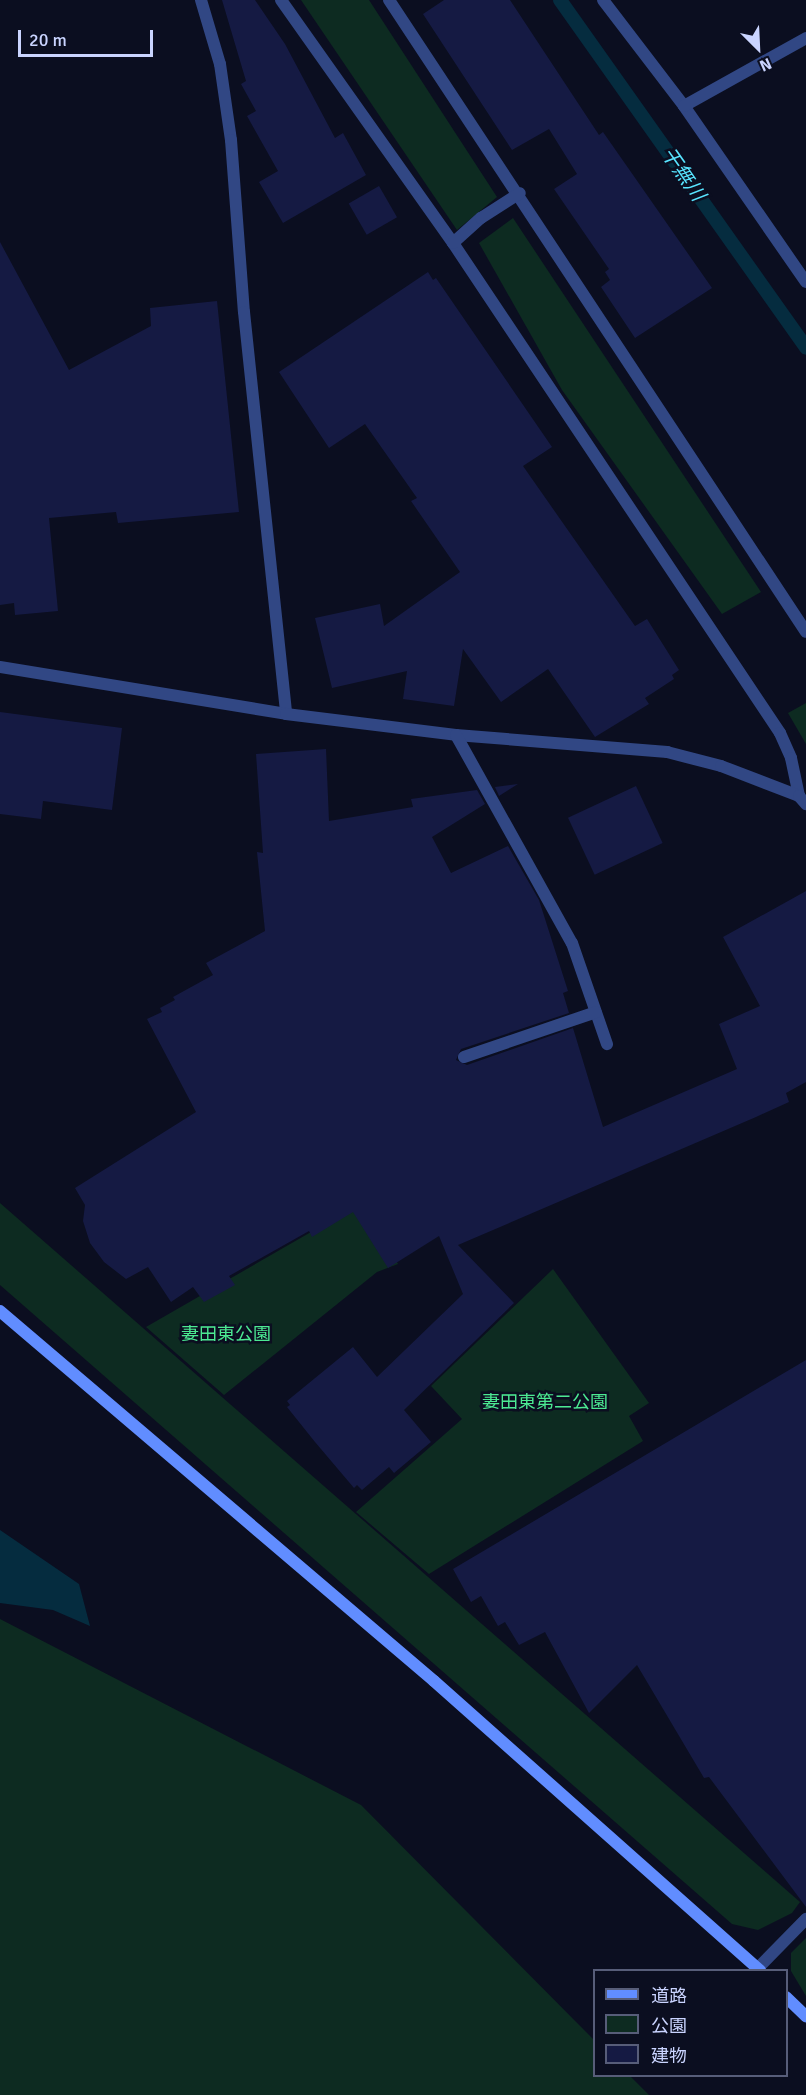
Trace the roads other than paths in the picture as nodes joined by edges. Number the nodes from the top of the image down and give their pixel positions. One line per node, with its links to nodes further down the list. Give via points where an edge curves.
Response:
1 (201, 0): 12 (street, via 220,64 231,140 244,312)
2 (280, 0): 8 (street)
3 (389, 0): 7 (street)
4 (603, 0): 6 (street)
5 (806, 38): 6 (street)
6 (684, 106): 9 (street)
7 (520, 193): 8 (street, via 481,218); 10 (street)
8 (453, 243): 14 (street, via 780,733)
9 (806, 282)
10 (806, 633)
11 (0, 667): 12 (street)
12 (286, 714): 13 (street)
13 (456, 735): 14 (street, via 667,752 721,766); 15 (street, via 572,943)
14 (802, 800)
15 (596, 1012): 16 (street); 17 (street)
16 (607, 1044)
17 (464, 1057)
18 (0, 1311): 20 (street, via 434,1681)
19 (806, 1919): 21 (street)
20 (758, 1969)
21 (760, 1969)
22 (788, 1999): 23 (street)
23 (806, 2016)

